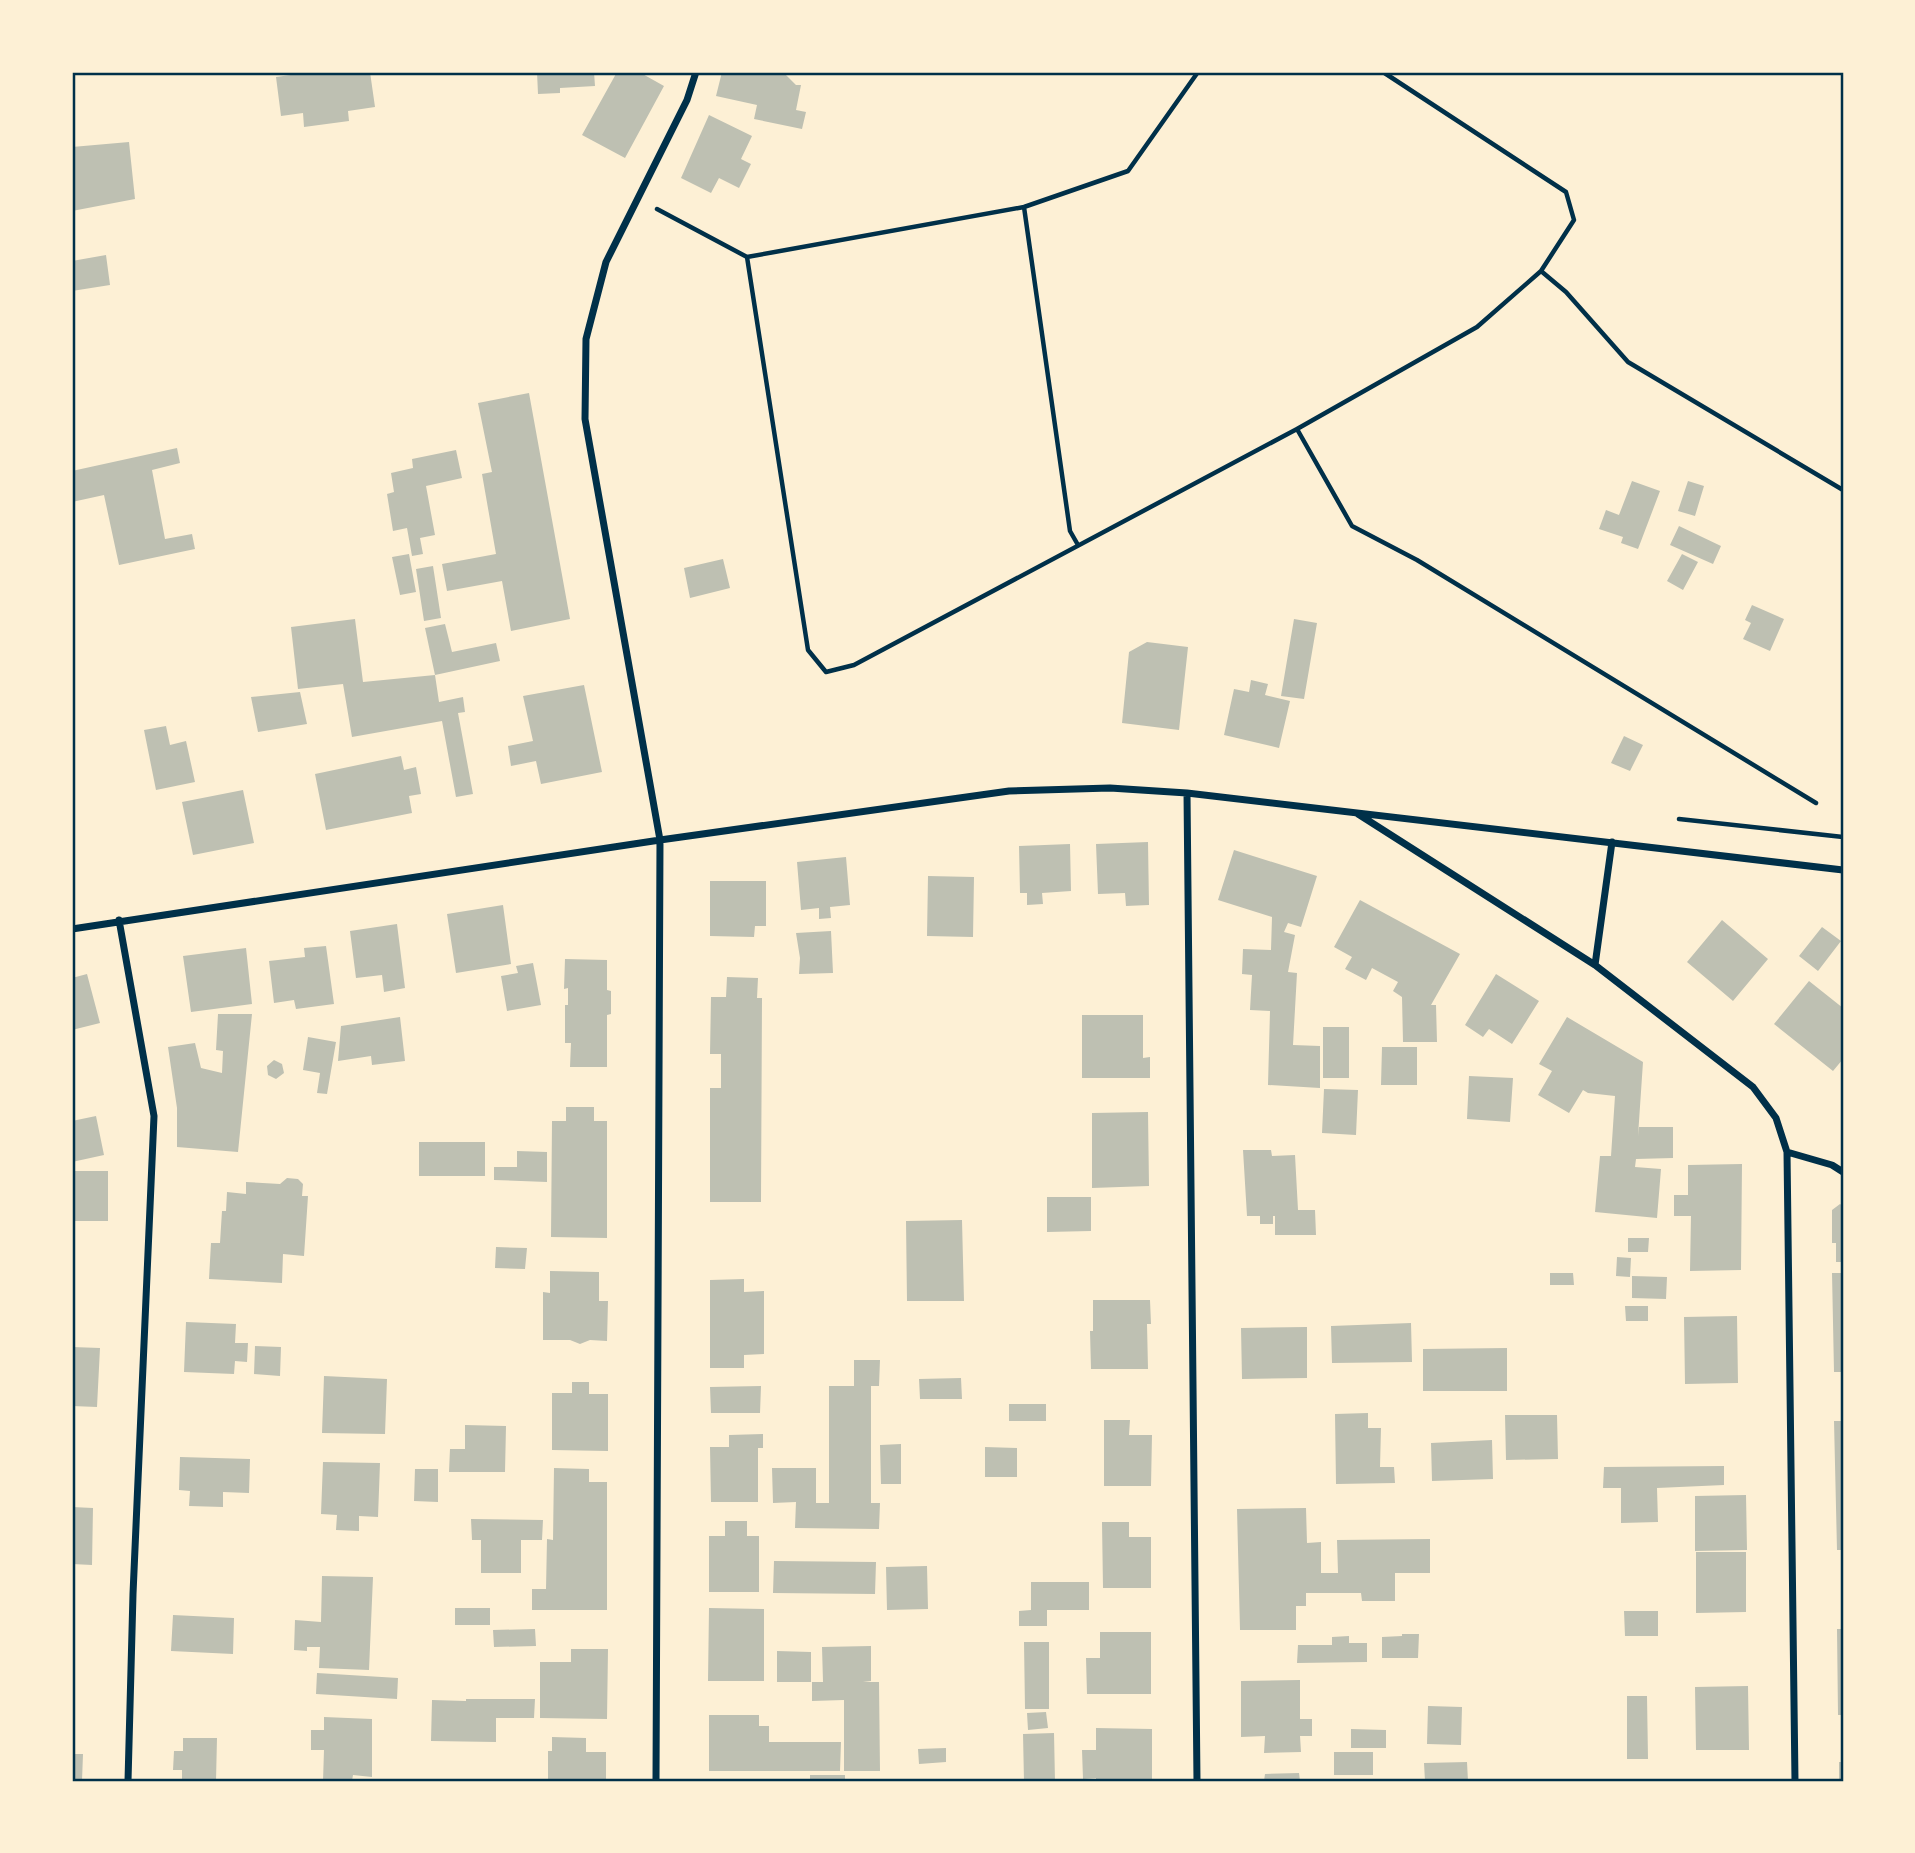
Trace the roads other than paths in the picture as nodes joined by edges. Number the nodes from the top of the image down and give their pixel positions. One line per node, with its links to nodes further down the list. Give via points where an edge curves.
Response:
1 (696, 72): 4 (street, via 687,100 606,262 586,339 585,419)
2 (1187, 793): 3 (street); 4 (street, via 1110,788 1009,791); 14 (street)
3 (1354, 812): 5 (street); 9 (street)
4 (660, 840): 7 (street); 13 (street)
5 (1612, 842): 6 (street); 9 (street)
6 (1843, 870)
7 (120, 920): 8 (street); 12 (street, via 154,1116)
8 (72, 929)
9 (1595, 965): 10 (street, via 1753,1087 1776,1118)
10 (1787, 1152): 11 (street); 15 (street)
11 (1843, 1172)
12 (128, 1781)
13 (656, 1781)
14 (1197, 1781)
15 (1795, 1781)

